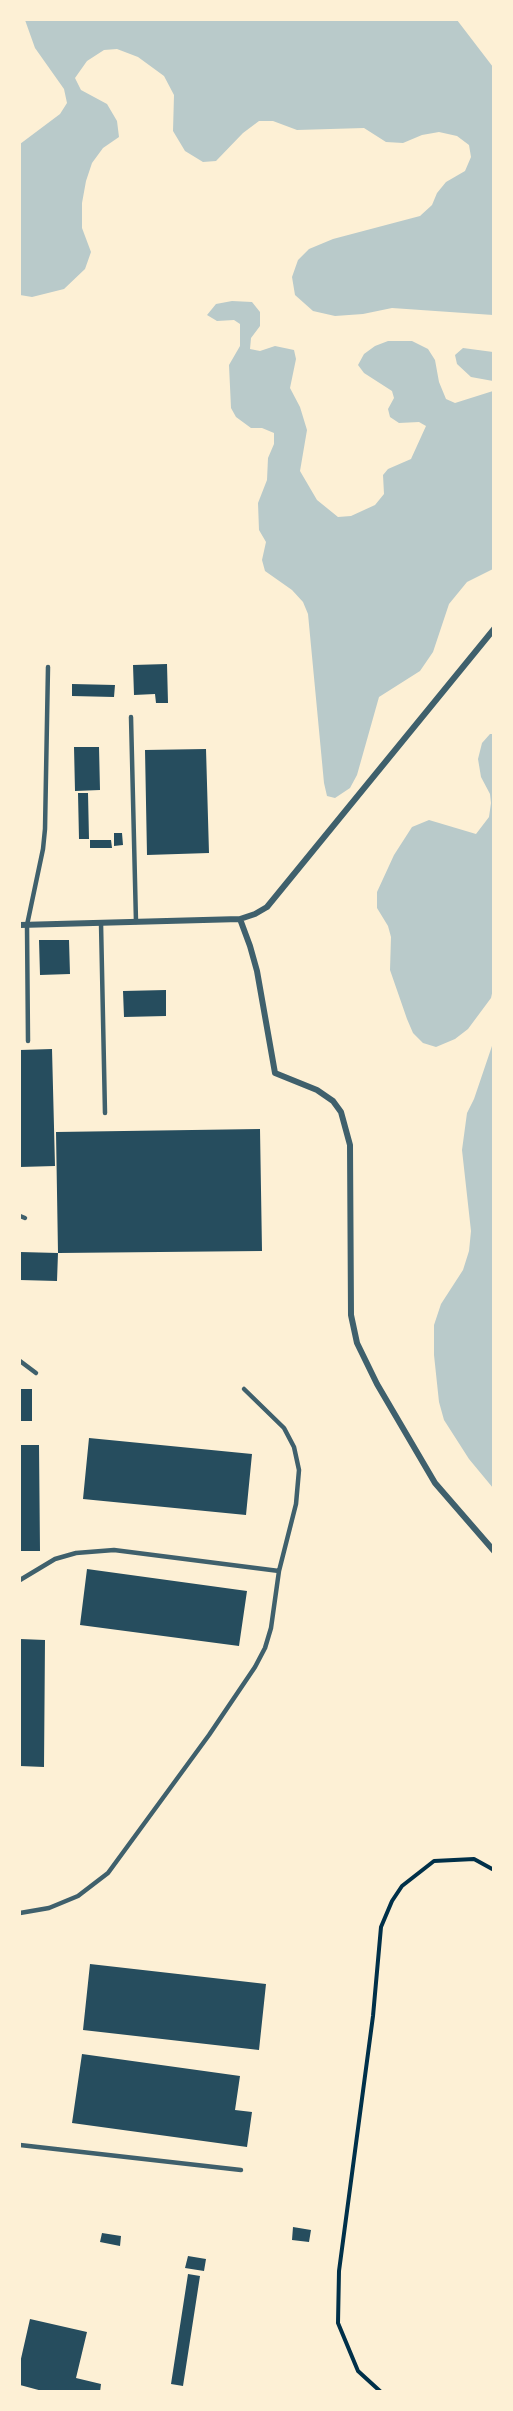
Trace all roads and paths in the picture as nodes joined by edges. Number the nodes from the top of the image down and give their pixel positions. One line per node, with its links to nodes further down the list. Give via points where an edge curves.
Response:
1 (494, 629): 4 (street, via 279,894 267,907)
2 (48, 667): 7 (lane, via 45,829)
3 (130, 717): 5 (lane)
4 (240, 919): 5 (street); 13 (street, via 257,971 275,1073 333,1101 341,1112 350,1144 351,1315 357,1343 435,1483)
5 (136, 922): 6 (street)
6 (101, 923): 7 (street); 9 (lane)
7 (23, 925): 8 (lane)
8 (28, 1041)
9 (105, 1113)
10 (20, 1361): 11 (lane)
11 (36, 1373)
12 (244, 1389): 14 (lane, via 284,1428 297,1459 296,1504)
13 (494, 1551)
14 (279, 1571): 15 (lane, via 114,1550 55,1559); 17 (lane, via 271,1628 255,1667 108,1873 78,1896 49,1908)
15 (20, 1580)
16 (494, 1870): 20 (path, via 474,1859 434,1861 402,1886 381,1927 339,2282 339,2323 358,2371)
17 (20, 1913)
18 (20, 2145): 19 (lane)
19 (241, 2170)
20 (381, 2391)

